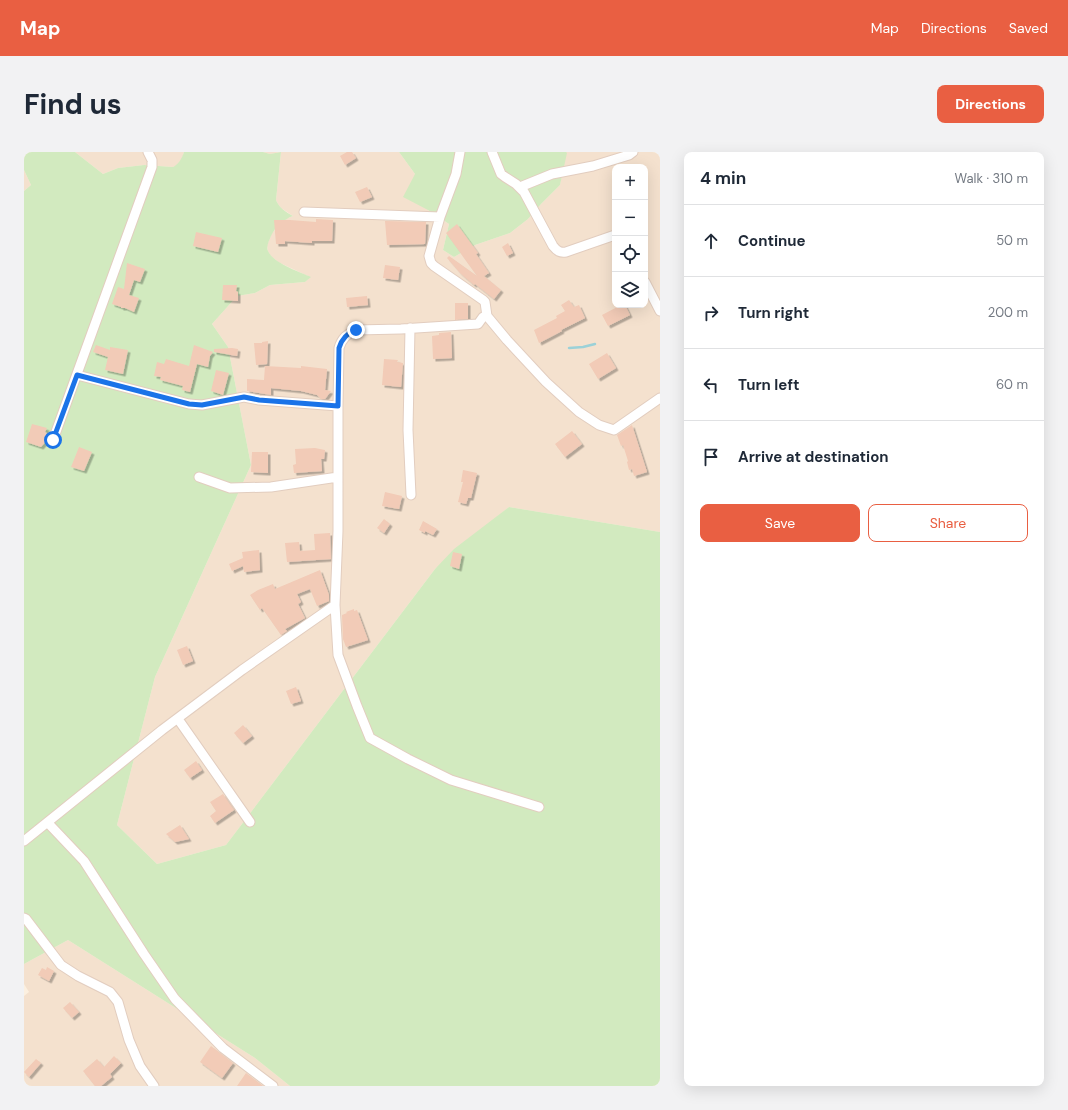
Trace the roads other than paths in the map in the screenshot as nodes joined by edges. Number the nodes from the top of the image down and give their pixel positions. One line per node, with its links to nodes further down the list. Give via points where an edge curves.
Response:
1 (148, 152): 13 (street, via 152,167)
2 (460, 152): 7 (street, via 456,174)
3 (492, 152): 5 (street, via 501,174)
4 (633, 152): 5 (street, via 593,166 552,174)
5 (520, 187): 8 (street, via 556,251 566,252)
6 (304, 212): 7 (street)
7 (440, 217): 11 (street, via 429,256 431,263 483,300)
8 (612, 236)
9 (648, 288): 10 (street)
10 (660, 310)
11 (487, 316): 12 (street, via 478,324); 14 (street, via 546,382 579,412 599,425 614,430)
12 (410, 328): 15 (street, via 356,330 344,337 339,348); 19 (street, via 408,430)
13 (77, 375): 15 (street, via 189,404 202,405 244,397); 16 (street)
14 (660, 398)
15 (338, 406): 18 (street)
16 (53, 440)
17 (199, 476): 18 (street, via 230,488 271,487)
18 (338, 477): 20 (street)
19 (411, 495)
20 (335, 605): 21 (street); 22 (street, via 338,655 370,738 451,780)
21 (178, 718): 23 (street); 24 (street)
22 (539, 807)
23 (250, 822)
24 (48, 823): 25 (street); 28 (street, via 84,862 175,999 223,1048)
25 (24, 841)
26 (24, 918): 27 (street, via 61,965 110,992 118,1002 140,1066)
27 (154, 1086)
28 (273, 1086)

